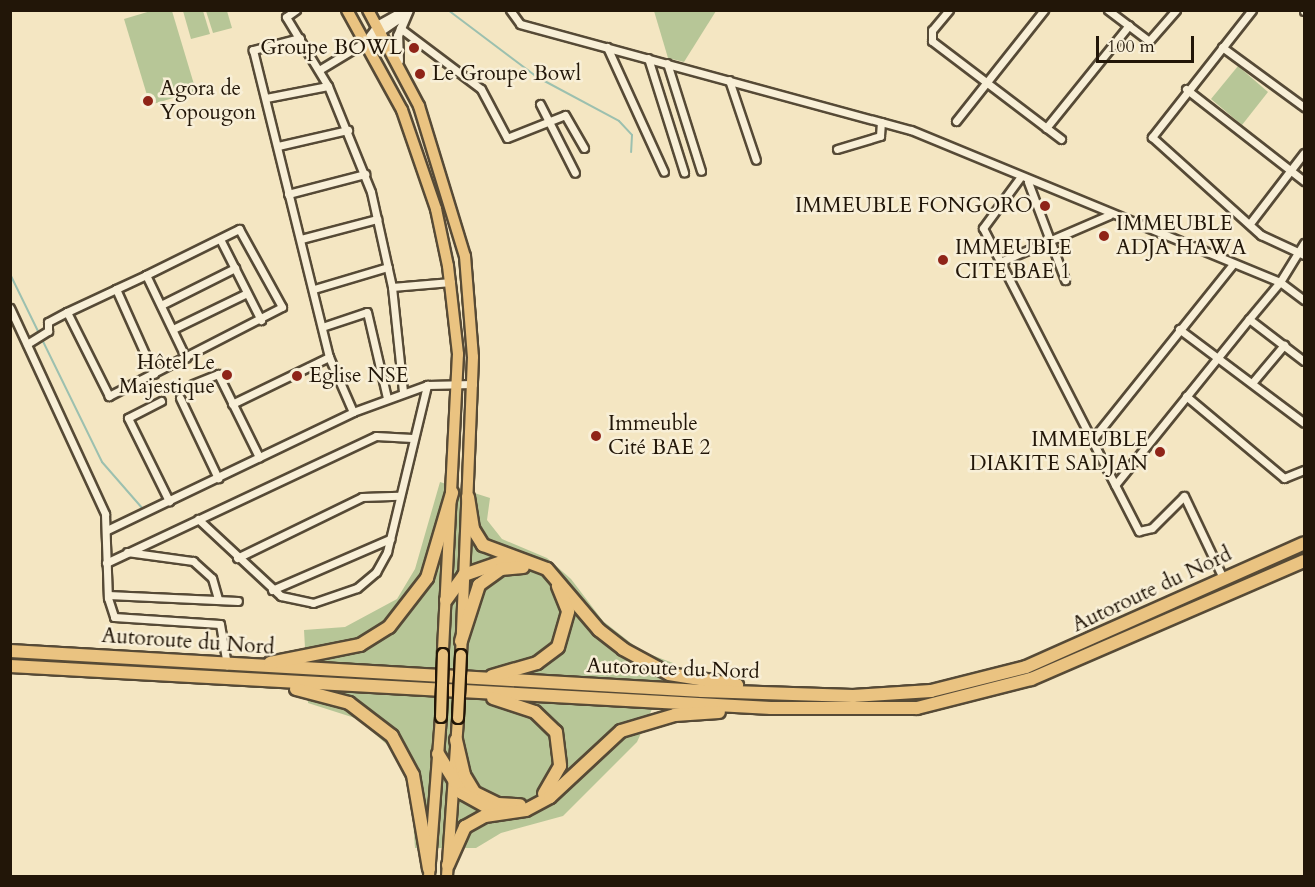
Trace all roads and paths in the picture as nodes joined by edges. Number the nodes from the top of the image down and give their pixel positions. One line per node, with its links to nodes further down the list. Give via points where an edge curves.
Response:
1 (296, 10): 11 (street)
2 (347, 10): 16 (main road)
3 (368, 10): 14 (main road)
4 (407, 10): 13 (street); 14 (street)
5 (510, 10): 17 (street, via 520,24)
6 (949, 10): 24 (street, via 930,36 932,41)
7 (1044, 10): 24 (street)
8 (1176, 10): 12 (street, via 1149,40)
9 (1252, 10): 18 (street)
10 (1114, 12): 12 (street)
11 (284, 14): 15 (street)
12 (1128, 25): 33 (street)
13 (400, 28): 20 (street); 32 (street, via 481,89 507,138)
14 (381, 29): 16 (street); 20 (main road)
15 (300, 38): 22 (street); 27 (street, via 254,49)
16 (367, 41): 22 (street); 65 (main road, via 421,160)
17 (607, 47): 19 (street); 43 (street)
18 (1222, 47): 26 (street); 29 (street)
19 (648, 58): 21 (street); 44 (street)
20 (399, 61): 77 (main road, via 455,210)
21 (667, 63): 23 (street); 41 (street)
22 (319, 70): 25 (street)
23 (729, 80): 31 (street); 40 (street)
24 (987, 82): 30 (street); 33 (street)
25 (328, 86): 27 (street); 34 (street)
26 (1186, 89): 42 (street); 53 (street, via 1152,137)
27 (266, 98): 36 (street)
28 (540, 104): 32 (street)
29 (1305, 107)
30 (956, 120)
31 (881, 122): 38 (street, via 880,136); 47 (street, via 949,144)
32 (549, 123): 37 (street, via 568,116); 45 (street)
33 (1046, 128): 35 (street)
34 (348, 130): 36 (street); 46 (street)
35 (1061, 139)
36 (278, 146): 50 (street)
37 (584, 148)
38 (837, 149)
39 (1305, 153): 42 (street)
40 (756, 160)
41 (701, 171)
42 (1291, 171): 48 (street); 53 (street)
43 (664, 172)
44 (684, 172)
45 (575, 173)
46 (365, 174): 50 (street); 52 (street)
47 (1019, 179): 49 (street); 59 (street, via 982,224)
48 (1305, 181)
49 (1028, 182): 51 (street); 56 (street)
50 (288, 194): 55 (street)
51 (1109, 216): 56 (street); 60 (street)
52 (377, 219): 55 (street); 61 (street)
53 (1251, 222): 58 (street, via 1266,239)
54 (220, 239): 62 (street); 63 (street); 76 (street, via 242,230 282,306)
55 (301, 239): 69 (street)
56 (1048, 241): 59 (street); 64 (street)
57 (1305, 243): 58 (street)
58 (1301, 253): 66 (street)
59 (1000, 262): 103 (street)
60 (1233, 264): 66 (street); 81 (street)
61 (388, 267): 67 (street); 69 (street)
62 (235, 268): 70 (street); 72 (street)
63 (147, 275): 68 (street); 72 (street)
64 (1065, 280)
65 (451, 282): 67 (street); 79 (main road)
66 (1280, 282): 71 (street); 75 (street)
67 (392, 287): 94 (street)
68 (116, 289): 74 (street); 88 (street)
69 (314, 289): 78 (street)
70 (247, 294): 76 (street); 80 (street)
71 (1305, 300)
72 (161, 305): 80 (street)
73 (10, 308): 82 (street)
74 (68, 312): 82 (street, via 48,322 40,337); 88 (street, via 108,396)
75 (1249, 319): 83 (street); 86 (street)
76 (261, 320): 85 (street)
77 (472, 326): 79 (street); 92 (main road)
78 (322, 327): 84 (street); 97 (street, via 367,312)
79 (456, 328): 91 (main road)
80 (172, 329): 85 (street)
81 (1179, 329): 86 (street); 103 (street)
82 (27, 344): 113 (street, via 105,514)
83 (1284, 345): 87 (street); 89 (street)
84 (329, 357): 99 (street); 100 (street)
85 (186, 358): 88 (street)
86 (1218, 358): 89 (street); 95 (street)
87 (1305, 361)
88 (154, 374)
89 (1252, 383): 101 (street)
90 (193, 384): 99 (street, via 218,374)
91 (457, 384): 92 (street); 93 (street); 108 (main road)
92 (473, 384): 110 (main road)
93 (427, 385): 94 (street); 102 (street)
94 (403, 392): 97 (street)
95 (1186, 396): 105 (street, via 1284,478); 107 (street)
96 (180, 398): 106 (street)
97 (387, 398): 100 (street)
98 (161, 400): 111 (street, via 128,418)
99 (232, 404): 104 (street)
100 (353, 412): 104 (street)
101 (1305, 423)
102 (412, 438): 109 (street); 112 (street, via 376,436)
103 (1092, 440): 107 (street)
104 (260, 457): 106 (street)
105 (1305, 470)
106 (218, 478): 111 (street)
107 (1115, 485): 122 (street, via 1145,532 1184,496)
108 (452, 493): 126 (main road); 132 (highway, via 427,578 389,627 360,645)
109 (399, 496): 114 (street); 117 (street, via 362,496)
110 (468, 497): 118 (highway, via 477,538); 121 (main road)
111 (169, 501): 113 (street)
112 (198, 519): 116 (street); 117 (street)
113 (107, 530): 120 (street)
114 (390, 539): 123 (street); 123 (street, via 376,572 345,594 313,603)
115 (1305, 543): 122 (highway, Autoroute du Nord)
116 (127, 552): 120 (street); 125 (street, via 193,561 212,578)
117 (237, 558): 123 (street)
118 (512, 559): 121 (highway); 136 (highway, via 547,569 599,630 648,665 669,674)
119 (1305, 561): 137 (highway, Autoroute du Nord, via 1114,646 998,690 917,708)
120 (106, 563): 124 (street)
121 (464, 575): 126 (highway); 128 (main road)
122 (1223, 578): 136 (highway, Autoroute du Nord, via 1112,633 967,685 887,695)
123 (272, 590)
124 (108, 595): 125 (street); 130 (street, via 116,617 220,624)
125 (218, 599): 127 (street)
126 (446, 600): 139 (main road, bridge)
127 (238, 601)
128 (461, 641): 133 (highway, via 474,591 501,569 539,572 563,594 568,621 553,653 522,669); 138 (main road, bridge)
129 (10, 651): 130 (highway, Autoroute du Nord)
130 (227, 665): 132 (highway, Autoroute du Nord)
131 (10, 666): 134 (highway, Autoroute du Nord)
132 (252, 666): 133 (highway, Autoroute du Nord)
133 (478, 678): 136 (highway, Autoroute du Nord)
134 (238, 680): 135 (highway, Autoroute du Nord); 143 (highway, via 329,696 381,725 413,775)
135 (465, 692): 137 (highway, Autoroute du Nord); 138 (highway, via 544,718 559,739 558,773 548,790 530,802 490,801 468,783)
136 (777, 692)
137 (771, 708): 141 (highway, via 675,715 636,724 610,739 550,797 526,810)
138 (456, 740): 140 (main road)
139 (438, 754): 140 (highway); 143 (main road)
140 (453, 781): 141 (highway, via 478,806); 142 (main road)
141 (503, 814): 142 (highway, via 465,827)
142 (448, 871)
143 (429, 873)

